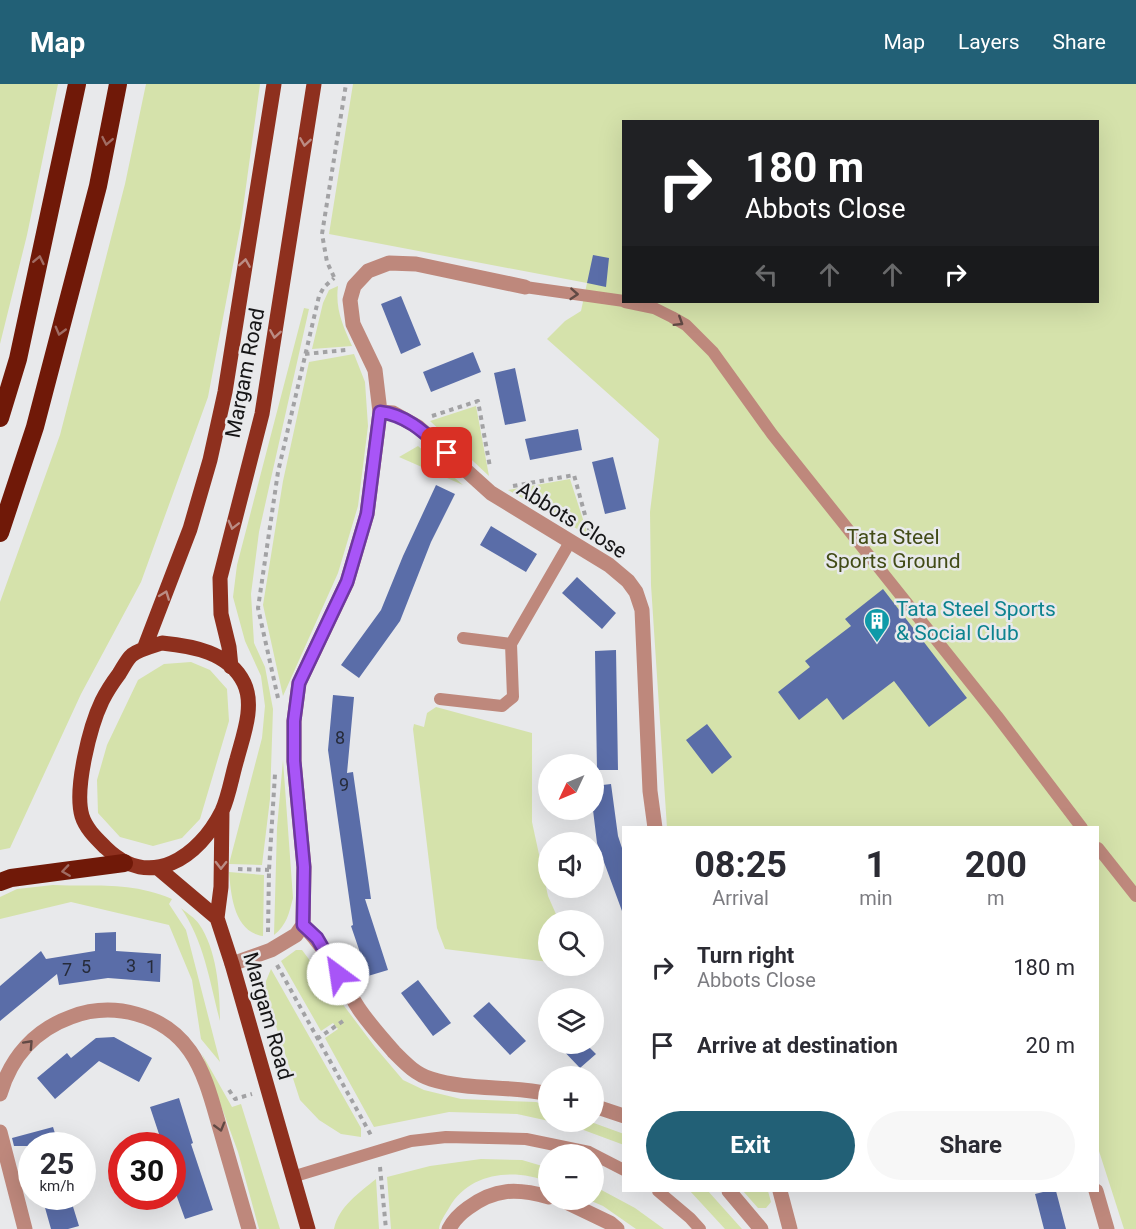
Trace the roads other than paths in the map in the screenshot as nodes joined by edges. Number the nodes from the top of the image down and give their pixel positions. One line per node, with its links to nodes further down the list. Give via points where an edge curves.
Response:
1 (77, 84): 9 (highway, one-way to 1, via 18,359)
2 (118, 84): 10 (highway, one-way to 10, via 95,197 34,427)
3 (274, 84): 14 (main road, Margam Road, one-way to 3, via 190,529 220,414)
4 (314, 84): 15 (main road, Margam Road, one-way to 15, via 262,414 220,578 221,614)
5 (525, 287): 6 (lane, one-way to 6); 8 (street, via 416,264 389,263 368,271 354,286 350,300 353,324 375,370)
6 (622, 301)
7 (633, 303): 19 (lane, one-way to 19, via 654,308 686,325 713,352 772,434)
8 (380, 412): 11 (street, Abbots Close, via 393,413 418,427 491,493); 26 (street, via 367,514 347,582 299,683 294,761 304,867)
9 (0, 418)
10 (0, 533)
11 (577, 546): 13 (lane); 18 (street, Abbots Close, via 628,580 642,610 650,791)
12 (463, 638): 13 (lane)
13 (512, 645): 16 (lane, via 513,698 502,706)
14 (144, 649): 15 (main road, via 162,643 205,649); 21 (main road, via 132,655 102,701 81,773 81,814 87,827)
15 (231, 667): 17 (main road, via 244,683 248,700 246,725)
16 (440, 699)
17 (222, 811): 22 (main road, via 200,844); 25 (main road, Margam Road, one-way to 25)
18 (656, 826)
19 (1080, 826)
20 (1099, 849): 24 (lane)
21 (124, 863): 22 (main road); 23 (highway, one-way to 23)
22 (159, 869): 25 (main road)
23 (0, 882)
24 (1136, 896)
25 (217, 918): 27 (main road, Margam Road)
26 (303, 925): 27 (street, via 296,935 271,950); 28 (street, via 317,938 360,1010 410,1068 429,1078 463,1086)
27 (232, 964): 35 (main road, Margam Road)
28 (538, 1091)
29 (0, 1094): 43 (street, one-way to 43, via 5,1076 19,1054 53,1023 103,1010 125,1011 161,1024 190,1051 201,1072)
30 (604, 1109): 31 (street)
31 (622, 1115)
32 (0, 1132): 34 (street)
33 (622, 1169): 35 (lane, via 589,1152 526,1138 446,1137 411,1141)
34 (5, 1170): 42 (street)
35 (292, 1177): 44 (main road, Margam Road)
36 (659, 1192): 47 (lane)
37 (730, 1192): 48 (street)
38 (780, 1192): 49 (street)
39 (1096, 1192): 50 (street)
40 (538, 1194): 45 (street, via 506,1190 482,1198)
41 (583, 1210): 46 (street)
42 (25, 1229)
43 (249, 1229)
44 (308, 1229)
45 (449, 1229)
46 (617, 1229)
47 (700, 1229)
48 (761, 1229)
49 (790, 1229)
50 (1107, 1229)

